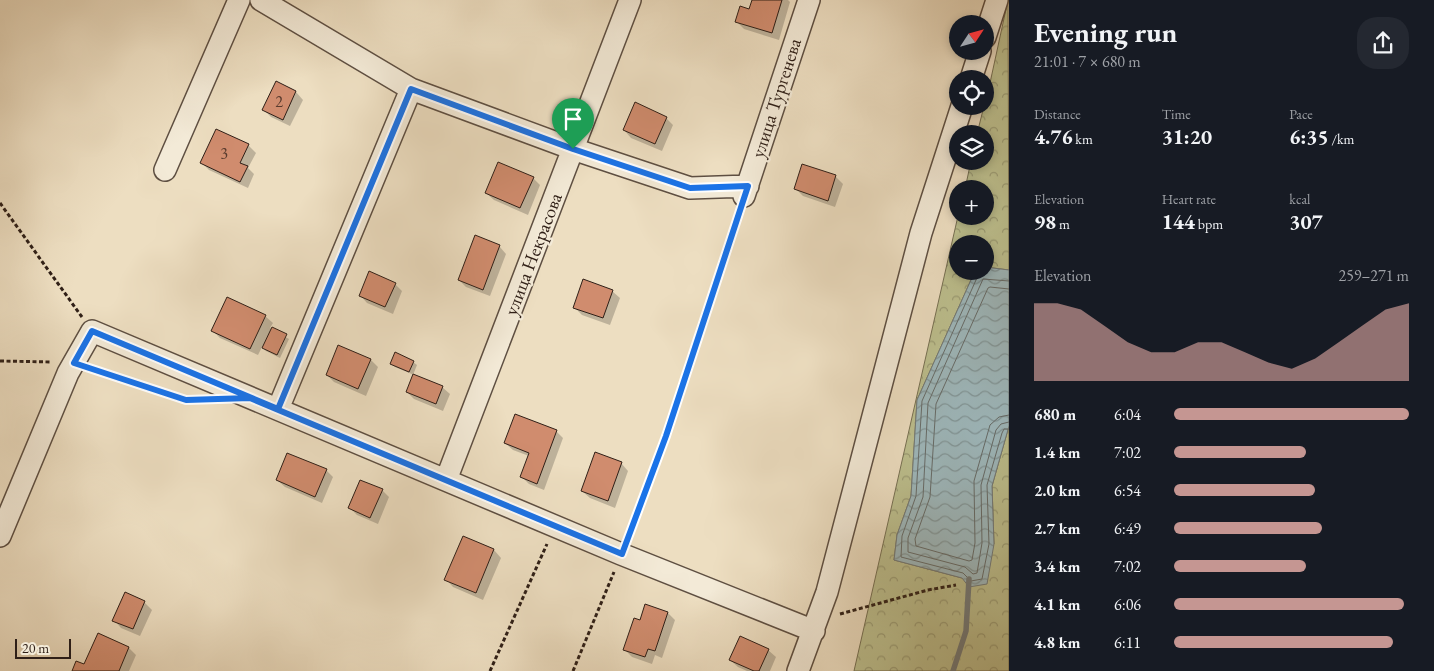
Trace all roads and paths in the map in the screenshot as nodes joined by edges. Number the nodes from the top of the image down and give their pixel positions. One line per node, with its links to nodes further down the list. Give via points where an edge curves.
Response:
1 (239, 0): 10 (lane)
2 (261, 0): 7 (lane)
3 (630, 0): 9 (lane, улица Некрасова)
4 (809, 0): 11 (lane, улица Тургенева)
5 (997, 0): 6 (lane)
6 (992, 15)
7 (411, 89): 9 (lane); 17 (lane)
8 (959, 115): 23 (lane, via 921,233 827,592)
9 (573, 149): 11 (lane, via 690,188); 18 (lane, улица Некрасова)
10 (165, 170)
11 (746, 191): 21 (path, via 666,436)
12 (0, 203): 13 (path)
13 (92, 331): 15 (lane); 17 (lane)
14 (0, 361): 15 (path)
15 (74, 363): 16 (path, via 186,400); 20 (lane)
16 (205, 399)
17 (278, 409): 18 (lane)
18 (446, 480): 19 (lane)
19 (556, 526): 21 (lane); 24 (path)
20 (0, 536)
21 (622, 554): 23 (lane); 25 (path)
22 (956, 585): 23 (path, via 840,614)
23 (814, 630): 26 (lane)
24 (490, 671)
25 (573, 671)
26 (798, 671)

